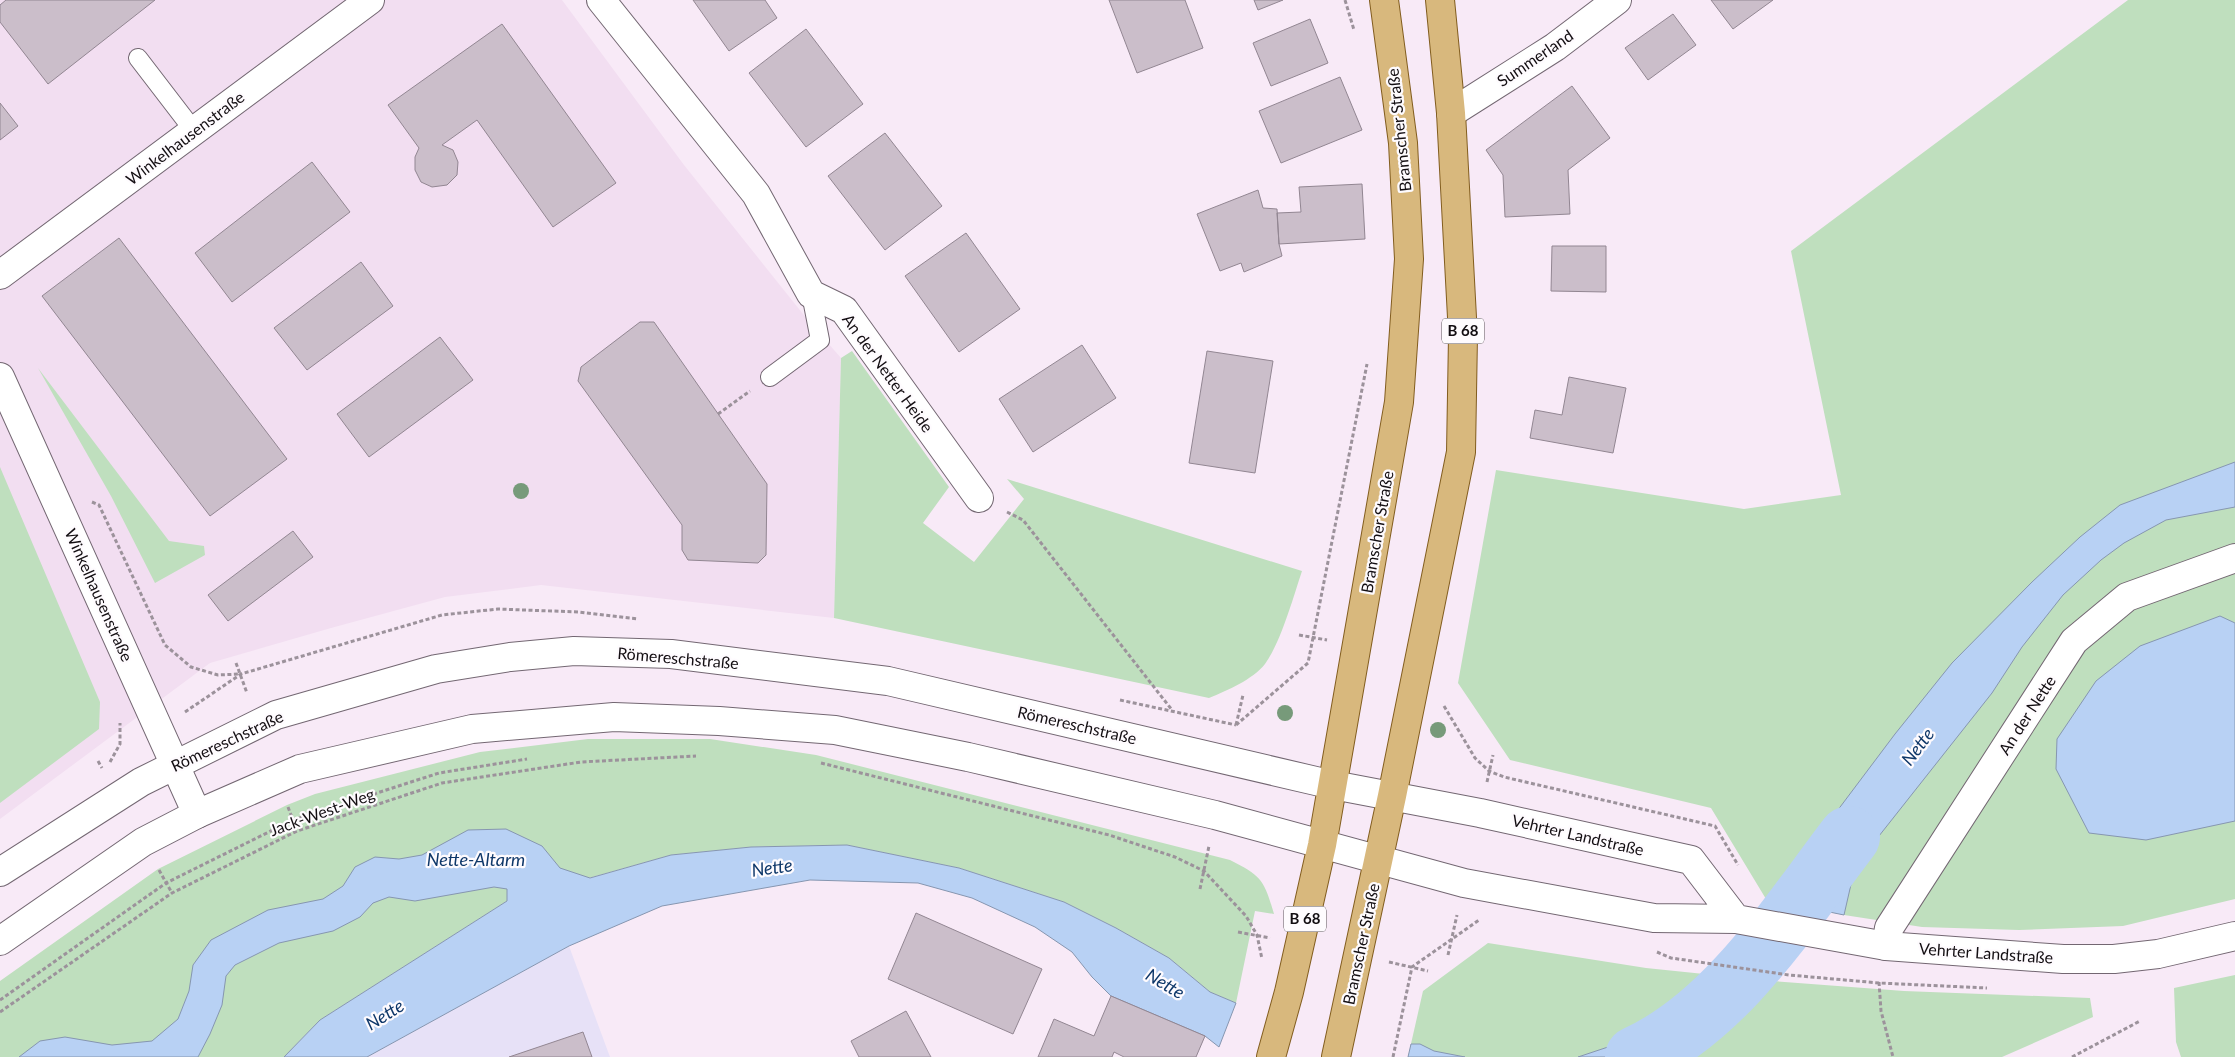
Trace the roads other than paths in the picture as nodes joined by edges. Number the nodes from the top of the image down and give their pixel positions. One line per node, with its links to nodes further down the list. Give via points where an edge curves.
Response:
1 (601, 0): 10 (main road, via 756,194)
2 (1384, 0): 16 (main road, Bramscher Straße / B 68, via 1403,143 1409,259 1399,402)
3 (1440, 0): 7 (main road, Bramscher Straße / B 68)
4 (1617, 0): 7 (main road, Summerland, via 1555,47)
5 (360, 3): 8 (main road, Winkelhausenstraße)
6 (138, 58): 8 (lane)
7 (1451, 113): 17 (main road, Bramscher Straße / B 68, via 1463,336 1461,452)
8 (194, 131): 9 (main road, Winkelhausenstraße)
9 (0, 275)
10 (811, 294): 12 (lane, via 820,340); 13 (main road, An der Netter Heide, via 844,310)
11 (0, 377): 15 (main road, Winkelhausenstraße, via 153,720)
12 (770, 377)
13 (980, 498)
14 (2235, 558): 25 (main road, An der Nette, via 2127,596 2074,641 1889,928)
15 (176, 764): 16 (main road, Römereschstraße, via 276,715 436,669 574,651 671,654 888,681); 18 (main road, Winkelhausenstraße); 21 (main road, Römereschstraße, via 117,795)
16 (1333, 785): 17 (main road, Römereschstraße); 19 (main road, Bramscher Straße / B 68)
17 (1392, 796): 20 (main road, Bramscher Straße / B 68); 22 (main road, Vehrter Landstraße, via 1691,860)
18 (197, 814): 19 (main road, via 300,768 472,729 614,717 836,730 968,757 1215,815); 24 (main road, via 143,842)
19 (1322, 845): 20 (main road); 26 (main road, Bramscher Straße / B 68)
20 (1379, 861): 22 (main road, Vehrter Landstraße, via 1464,883 1654,918); 27 (main road, Bramscher Straße / B 68)
21 (0, 872)
22 (1744, 921): 25 (main road, Vehrter Landstraße)
23 (2235, 936): 25 (main road, Vehrter Landstraße, via 2158,954 2114,959 2063,959)
24 (0, 941)
25 (1886, 946)
26 (1271, 1057)
27 (1336, 1057)

